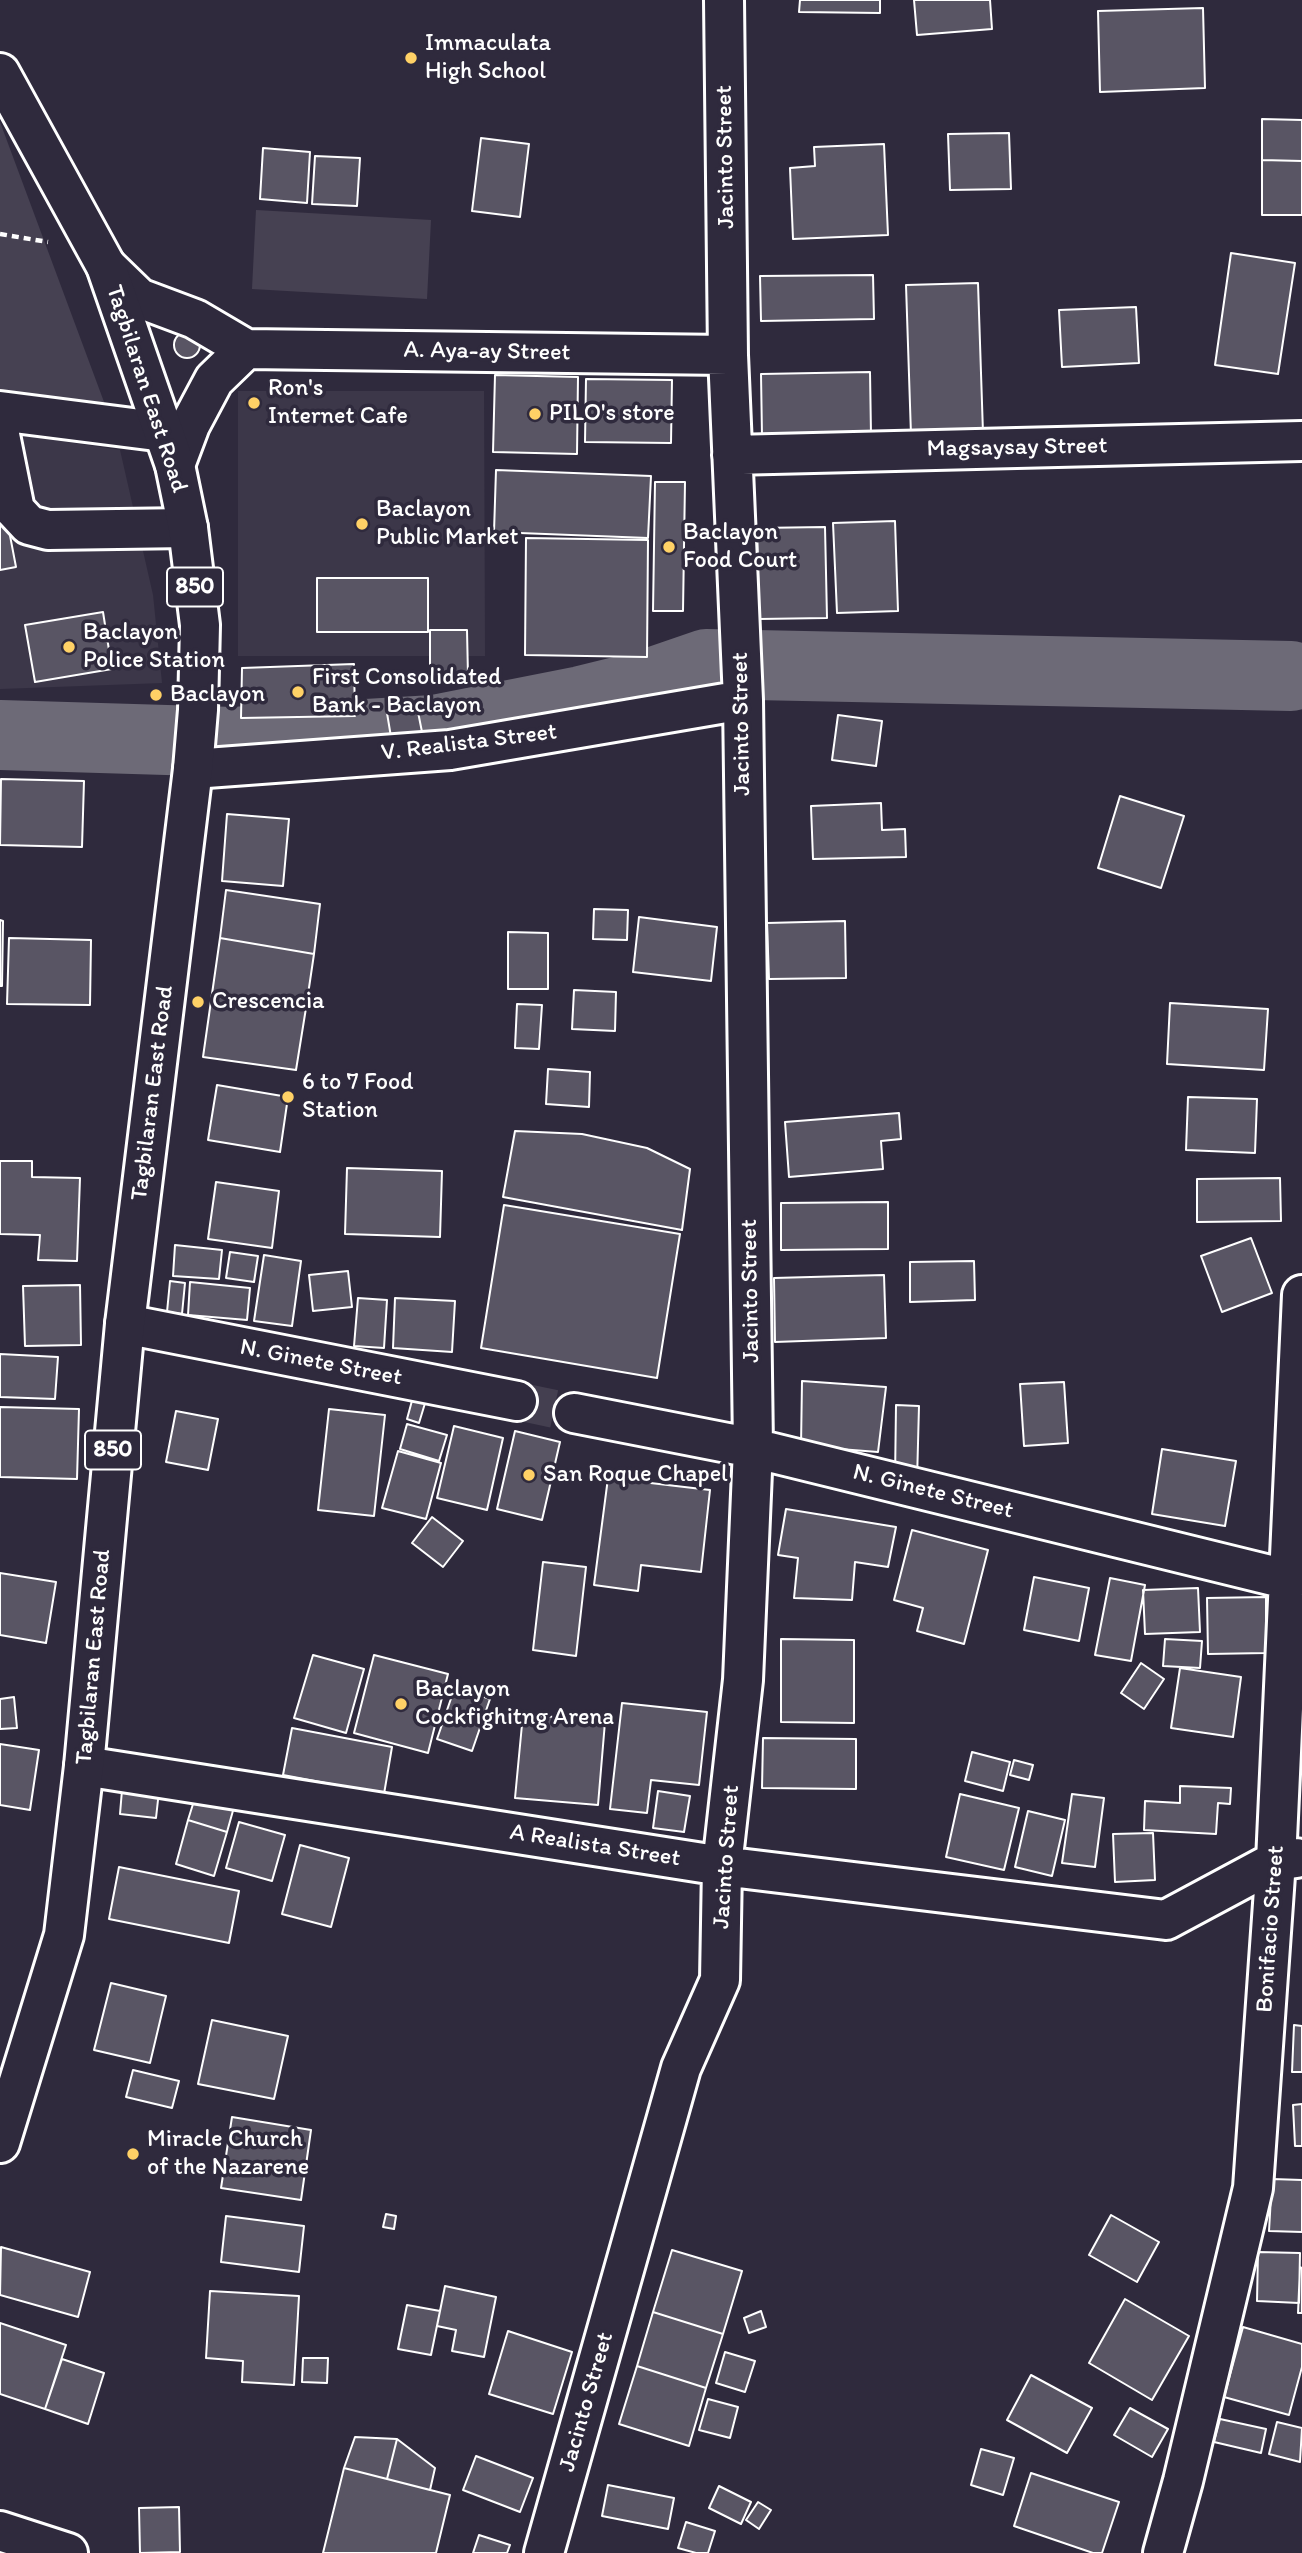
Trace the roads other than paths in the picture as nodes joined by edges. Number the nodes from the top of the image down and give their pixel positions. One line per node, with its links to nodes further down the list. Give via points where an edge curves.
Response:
1 (724, 0): 5 (street, Jacinto Street)
2 (0, 72): 3 (street, Tagbilaran East Road / 850)
3 (106, 266): 4 (street, A. Aya-ay Street, via 139,298 195,319); 9 (street, Tagbilaran East Road / 850)
4 (246, 349): 5 (street, A. Aya-ay Street); 9 (street, via 214,380 190,425)
5 (728, 355): 10 (street, Jacinto Street)
6 (0, 411): 9 (street)
7 (0, 435): 11 (street, via 15,510 29,525 48,530)
8 (1302, 441): 10 (street, Magsaysay Street)
9 (169, 448): 11 (street, Tagbilaran East Road / 850)
10 (732, 455): 12 (street, Jacinto Street)
11 (188, 528): 13 (street, Tagbilaran East Road / 850, via 200,625)
12 (742, 689): 13 (street, V. Realista Street, via 450,750); 18 (street, Jacinto Street)
13 (194, 759): 15 (street, Tagbilaran East Road / 850)
14 (1302, 1294): 19 (street, Bonifacio Street)
15 (125, 1324): 16 (street, N. Ginete Street); 20 (street, Tagbilaran East Road / 850)
16 (517, 1401)
17 (574, 1413): 18 (street, N. Ginete Street)
18 (753, 1448): 19 (street, N. Ginete Street); 22 (street, Jacinto Street, via 743,1680)
19 (1290, 1580): 21 (street, Bonifacio Street)
20 (84, 1766): 22 (street, A Realista Street); 23 (street, Tagbilaran East Road / 850, via 64,1935)
21 (1289, 1859): 22 (street, A Realista Street, via 1166,1920); 27 (street, Bonifacio Street, via 1253,2188)
22 (722, 1866): 26 (street, Jacinto Street, via 720,1980 681,2068)
23 (0, 2143)
24 (0, 2531): 25 (street)
25 (68, 2553)
26 (544, 2553)
27 (1163, 2553)

